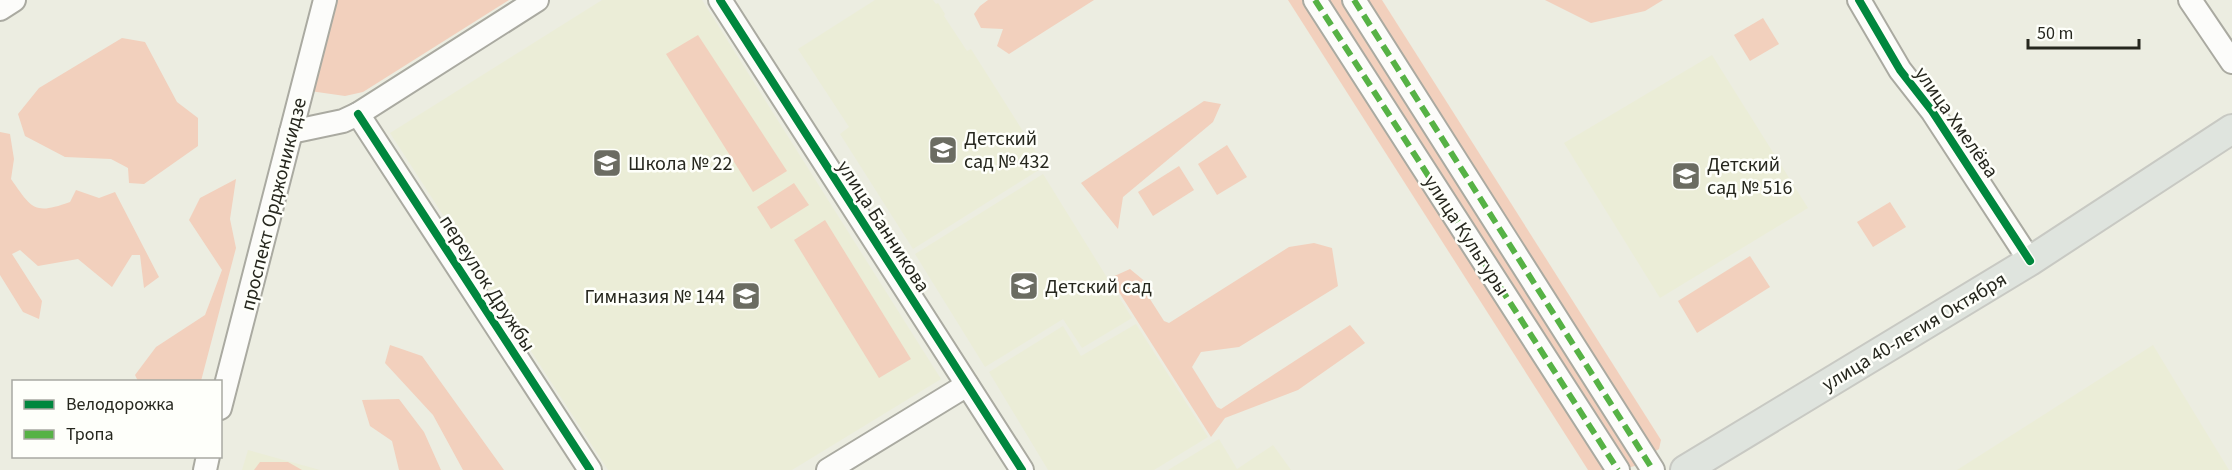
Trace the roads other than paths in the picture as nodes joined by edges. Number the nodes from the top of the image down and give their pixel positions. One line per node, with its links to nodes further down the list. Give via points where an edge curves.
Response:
1 (14, 0): 9 (street)
2 (325, 0): 13 (street, проспект Орджоникидзе)
3 (537, 0): 11 (street)
4 (720, 0): 15 (street, улица Банникова)
5 (1315, 0): 20 (street, улица Культуры)
6 (1354, 0): 21 (street, улица Культуры)
7 (1858, 0): 14 (street, улица Хмелёва, via 1900,70 1932,111)
8 (2190, 0): 10 (street)
9 (0, 9)
10 (2232, 62)
11 (358, 114): 13 (street, via 343,122); 17 (street, переулок Дружбы)
12 (2232, 129): 14 (main road, улица 40-летия Октября)
13 (291, 132): 16 (street, проспект Орджоникидзе)
14 (2030, 261): 22 (main road, улица 40-летия Октября)
15 (967, 385): 18 (street); 19 (street, улица Банникова)
16 (222, 400)
17 (590, 470)
18 (828, 470)
19 (1022, 470)
20 (1618, 470)
21 (1653, 470)
22 (1684, 470)

